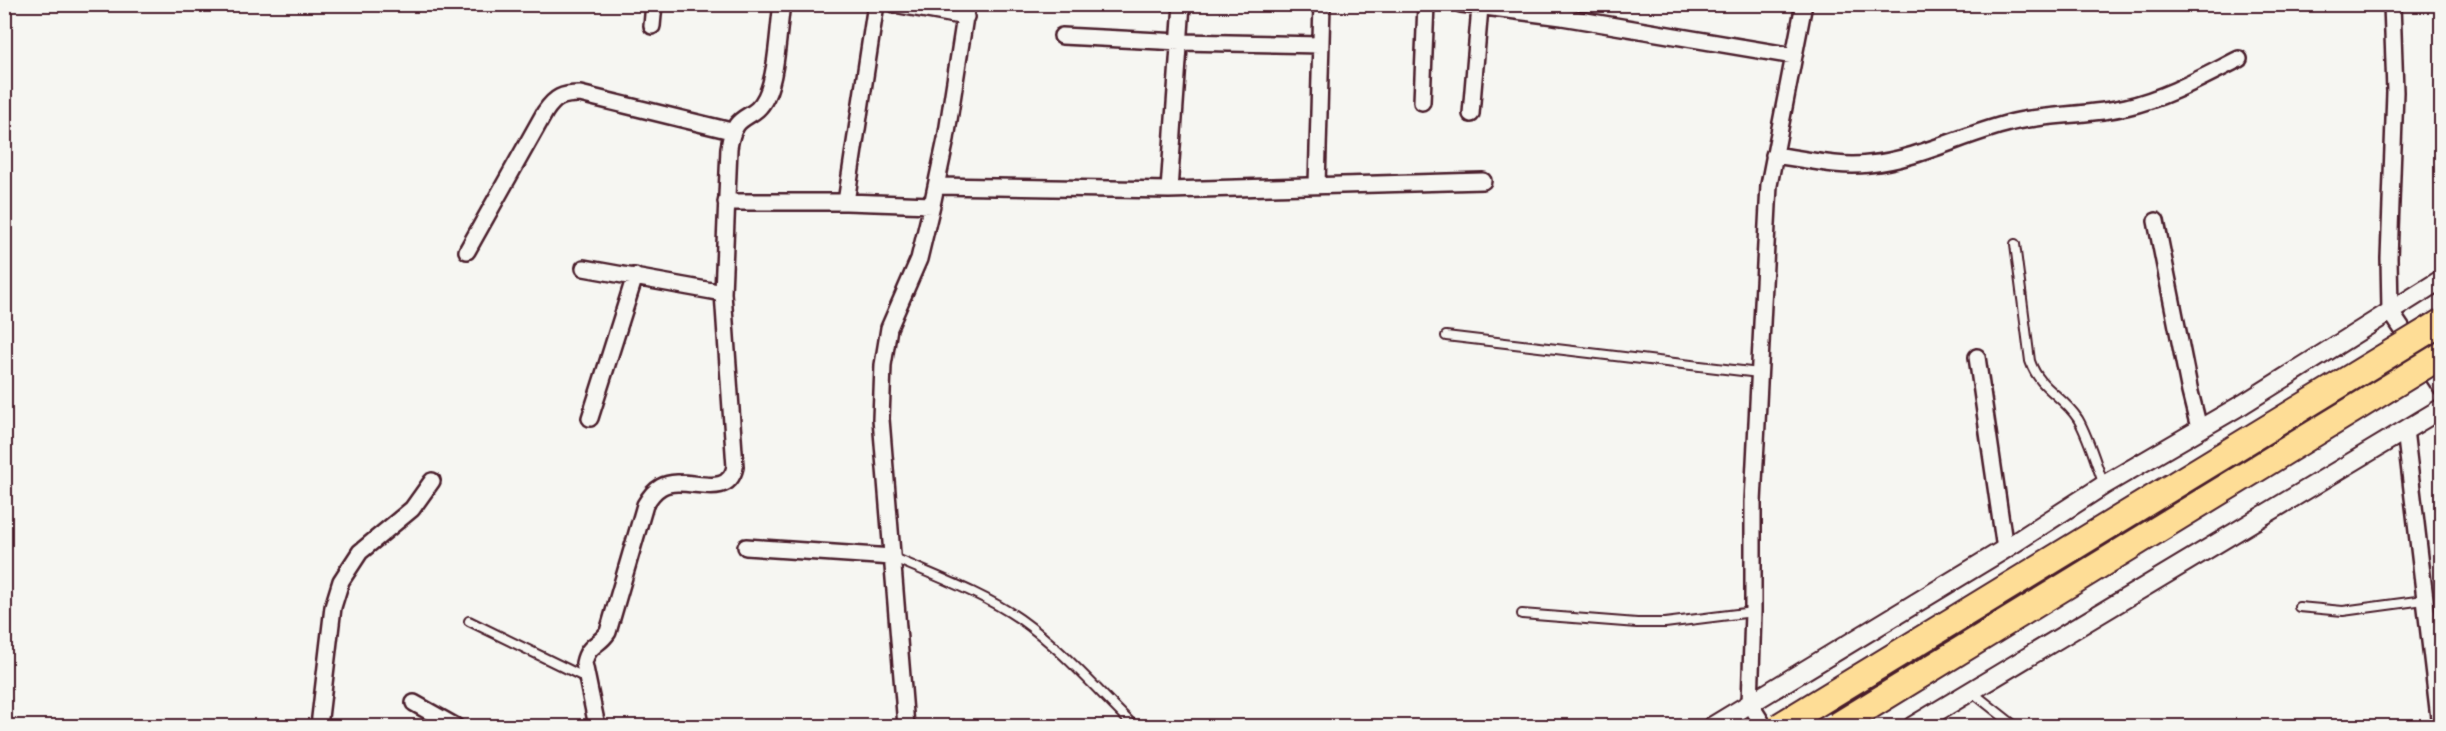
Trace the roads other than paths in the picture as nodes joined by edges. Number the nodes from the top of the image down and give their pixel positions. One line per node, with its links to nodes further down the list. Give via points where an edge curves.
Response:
1 (654, 4): 13 (street)
2 (782, 4): 21 (street, via 766,99)
3 (876, 4): 28 (street)
4 (894, 4): 12 (street)
5 (1182, 4): 15 (street)
6 (1322, 4): 16 (street)
7 (1426, 4): 19 (street)
8 (1461, 4): 11 (street)
9 (1804, 4): 17 (street)
10 (2392, 4): 37 (street, via 2395,92)
11 (1480, 7): 17 (street); 20 (street)
12 (967, 11): 25 (street)
13 (652, 26)
14 (1062, 36): 15 (street)
15 (1180, 42): 16 (street); 26 (street)
16 (1320, 45): 24 (street)
17 (1794, 56): 22 (street)
18 (2239, 59): 22 (street, via 2174,90 2127,106 2020,121 1869,165)
19 (1422, 102)
20 (1471, 114)
21 (732, 131): 27 (street); 32 (street, via 580,94 565,94 553,100 545,112)
22 (1774, 155): 42 (street, via 1769,185)
23 (1483, 181): 24 (street)
24 (1317, 185): 26 (street)
25 (936, 186): 26 (street); 29 (street)
26 (1169, 190)
27 (726, 202): 28 (street); 36 (street)
28 (846, 202): 29 (street)
29 (932, 206): 52 (street, via 919,259 889,328 883,365 881,419)
30 (2156, 221): 46 (street)
31 (2015, 244): 49 (lane, via 2035,376 2078,420)
32 (467, 251)
33 (585, 268): 34 (street)
34 (635, 276): 36 (street); 45 (street)
35 (2442, 279): 37 (street)
36 (723, 292): 58 (street, via 733,477 722,485 663,485 645,504 608,632 586,653)
37 (2390, 311): 43 (street); 46 (street)
38 (2442, 322): 70 (highway, bridge)
39 (1446, 336): 42 (lane)
40 (2442, 355): 71 (highway, bridge)
41 (1977, 357): 51 (street)
42 (1760, 373): 55 (street, via 1753,502)
43 (2442, 389)
44 (2442, 408): 47 (street)
45 (590, 418)
46 (2199, 428): 49 (street)
47 (2405, 430): 53 (street); 59 (street)
48 (432, 481): 63 (street, via 412,509 360,552 341,581 333,608)
49 (2104, 485): 51 (street)
50 (746, 548): 52 (street)
51 (2005, 549): 61 (street)
52 (892, 557): 66 (street); 67 (lane, via 992,602 1041,634)
53 (2424, 600): 54 (lane, via 2343,611); 62 (street)
54 (2299, 608)
55 (1754, 612): 56 (lane, via 1665,623); 61 (street)
56 (1522, 614)
57 (468, 621): 58 (lane)
58 (588, 679): 65 (street)
59 (1971, 692): 72 (street); 73 (lane)
60 (414, 703): 64 (street)
61 (1750, 704): 68 (street); 69 (street)
62 (2440, 719)
63 (319, 726)
64 (455, 726)
65 (597, 726)
66 (906, 726)
67 (1134, 726)
68 (1713, 726)
69 (1764, 726)
70 (1780, 726)
71 (1837, 726)
72 (1913, 726)
73 (2015, 726)

